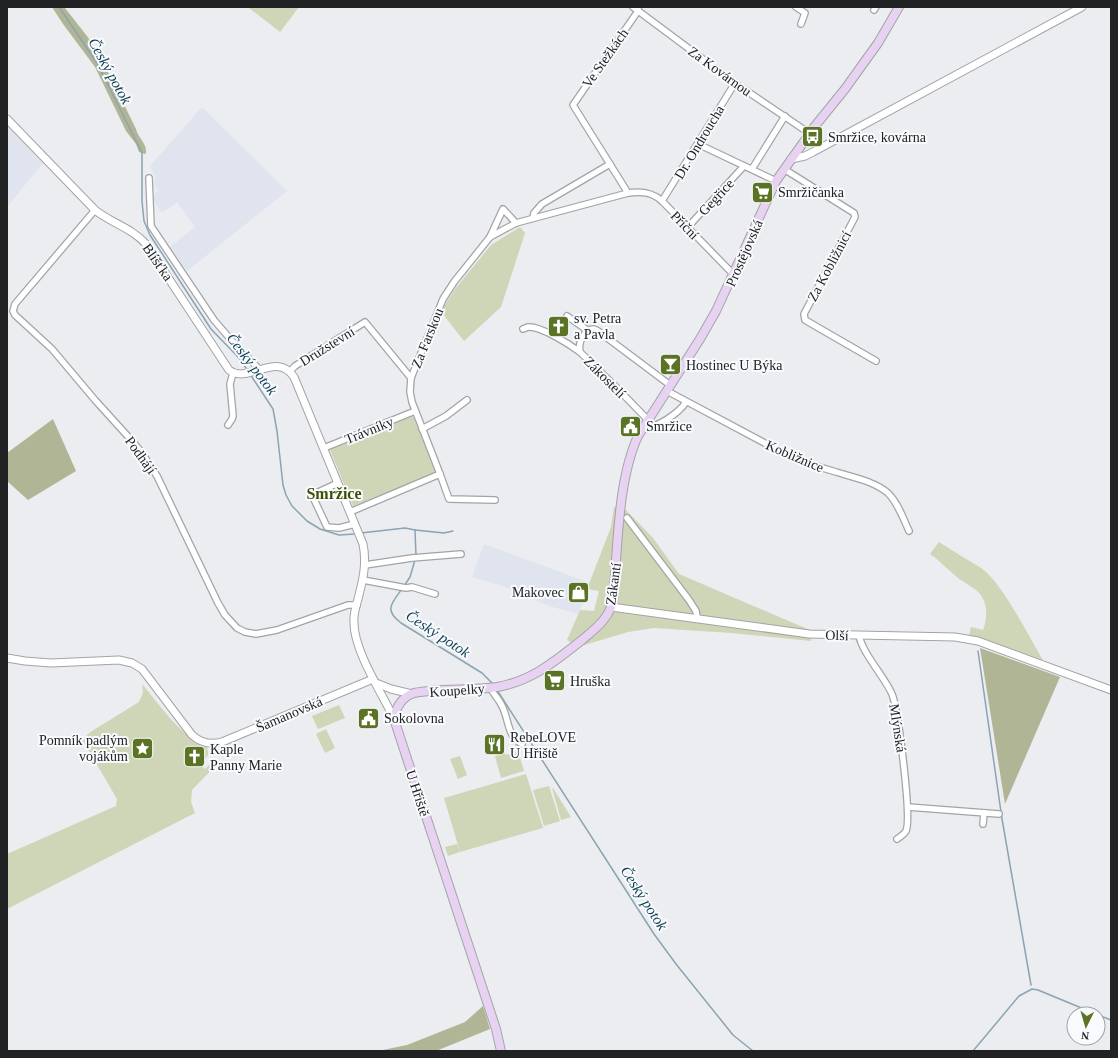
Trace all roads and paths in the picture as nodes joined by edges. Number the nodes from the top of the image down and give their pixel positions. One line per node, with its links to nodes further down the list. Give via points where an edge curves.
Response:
1 (796, 7): 5 (street, via 806,13)
2 (1082, 7): 11 (street, via 813,152)
3 (636, 8): 6 (street, Za Kovárnou); 12 (street, Ve Stežkách, via 573,105)
4 (896, 8): 9 (main road, Prostějovská, via 878,43)
5 (801, 24)
6 (735, 82): 7 (street, Za Kovárnou); 10 (street, Dr. Ondroucha)
7 (785, 116): 9 (street, Za Kovárnou); 14 (street)
8 (7, 119): 20 (street, Blíšťka)
9 (809, 133): 11 (main road, Prostějovská)
10 (698, 144): 13 (street, Gegřice); 19 (street, Dr. Ondroucha)
11 (791, 159): 15 (main road, Prostějovská)
12 (610, 164): 18 (street); 21 (street, via 547,201)
13 (744, 166): 14 (street, Gegřice); 23 (street, Gegřice)
14 (752, 169): 17 (street, Gegřice)
15 (784, 169): 17 (main road, Prostějovská); 30 (street, Za Kobližnicí, via 855,216 803,317)
16 (149, 178): 31 (street, Blíšťka, via 151,226 214,320)
17 (776, 181): 25 (main road, Prostějovská)
18 (628, 193): 19 (street, Příční, via 648,193); 21 (street, Příční)
19 (662, 201): 23 (street, Příční)
20 (95, 210): 33 (street, Blíšťka, via 134,233 146,244 225,365); 55 (street, Podhájí, via 15,304 15,315 52,349 146,458 222,609 237,628 248,633 264,633 348,605)
21 (532, 218): 22 (street, Příční)
22 (516, 223): 24 (street, Za Farskou); 24 (street, via 503,209)
23 (687, 228): 25 (street, Příční)
24 (490, 237): 34 (street, Za Farskou, via 443,299)
25 (734, 275): 35 (main road, Prostějovská, via 707,328)
26 (567, 316): 28 (street)
27 (523, 330): 29 (street, Zákostelí, via 528,326 535,328 565,341)
28 (587, 330): 29 (street, Zákostelí, via 580,340); 35 (street, Zákostelí, via 598,331)
29 (580, 352): 39 (street, Zákostelí)
30 (876, 361)
31 (256, 370): 32 (street, via 276,366); 33 (street)
32 (290, 371): 34 (street, Družstevní, via 365,322); 43 (street)
33 (233, 373): 40 (street, via 230,384 233,416)
34 (411, 378): 38 (street, Za Farskou, via 410,392)
35 (668, 388): 37 (street, Kobližnice); 39 (main road, Prostějovská)
36 (467, 400): 42 (street, via 446,416)
37 (686, 402): 41 (street, via 674,414 653,426); 50 (street, Kobližnice, via 791,457 864,480 880,488 896,503)
38 (415, 411): 42 (street, Za Farskou); 43 (street, Trávníky)
39 (648, 420): 41 (main road, Prostějovská)
40 (228, 425)
41 (642, 428): 56 (main road, Zákantí, via 631,453 622,493)
42 (422, 429): 44 (street)
43 (324, 448): 45 (street)
44 (440, 474): 46 (street, via 449,500); 47 (street)
45 (338, 483): 47 (street); 49 (street, via 312,495 328,527)
46 (495, 500)
47 (350, 512): 49 (street)
48 (626, 518): 57 (street, via 690,600)
49 (356, 526): 52 (street, via 365,555)
50 (909, 531)
51 (461, 554): 52 (street)
52 (365, 565): 53 (street)
53 (363, 580): 54 (street, via 412,587); 55 (street)
54 (435, 594)
55 (357, 605): 60 (street, via 355,634)
56 (611, 607): 57 (street, Olší); 61 (main road, Zákantí, via 599,625 550,665 533,675)
57 (697, 618): 58 (street, Olší, via 809,634)
58 (859, 635): 63 (street, Olší, via 955,637 978,641); 67 (street, Mlýnská, via 862,645 890,690 895,705)
59 (7, 658): 60 (street, Šamanovská, via 51,663 120,660 132,663 142,669 190,733 199,740 210,743 222,742)
60 (374, 681): 64 (street, Koupelky, via 394,690); 65 (street)
61 (502, 686): 62 (main road, Koupelky)
62 (490, 687): 64 (main road, Koupelky); 66 (street, via 502,706 509,731)
63 (1111, 690)
64 (412, 694): 65 (main road, Koupelky, via 399,704)
65 (394, 719): 72 (main road, U Hřiště)
66 (522, 744)
67 (908, 807): 68 (street); 71 (street, Mlýnská, via 906,830)
68 (984, 813): 69 (street); 70 (street)
69 (1000, 814)
70 (983, 824)
71 (897, 840)
72 (501, 1051)

